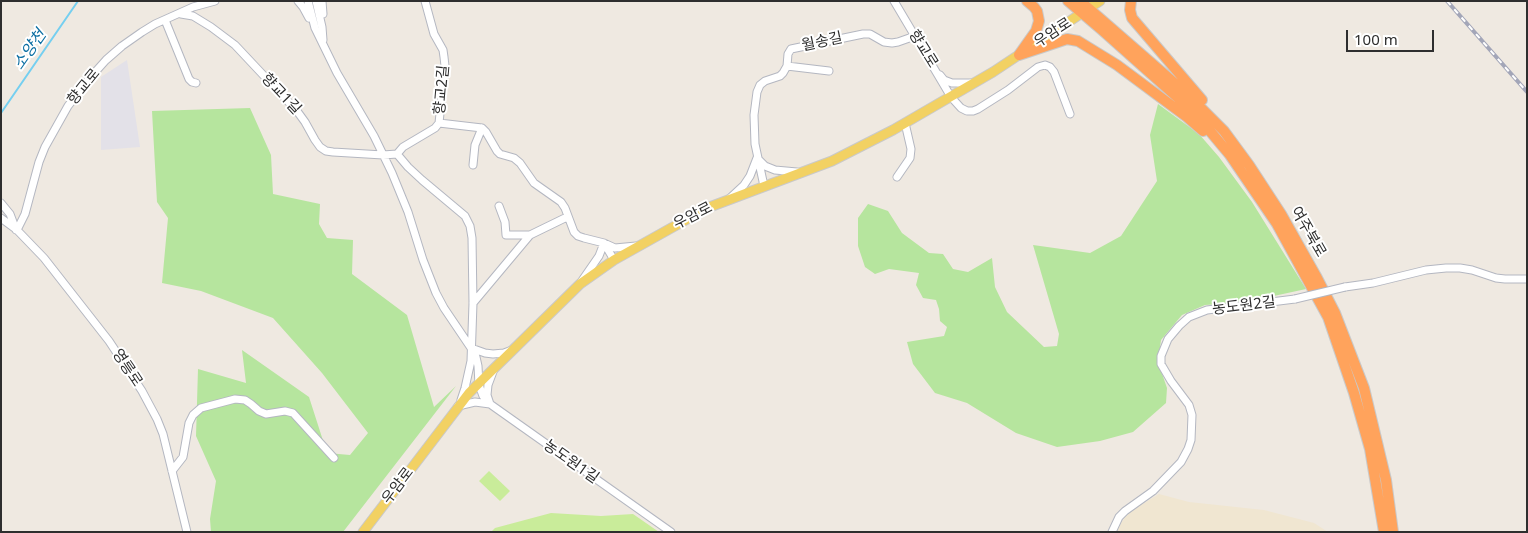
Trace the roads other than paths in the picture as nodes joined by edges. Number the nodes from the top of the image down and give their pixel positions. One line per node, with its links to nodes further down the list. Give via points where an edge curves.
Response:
1 (215, 1): 14 (street, 향교로)
2 (298, 1): 16 (street, via 312,26)
3 (308, 1): 16 (street)
4 (316, 1): 16 (street)
5 (322, 1): 16 (street, via 324,20)
6 (425, 1): 26 (street, 향교2길, via 444,57)
7 (894, 1): 17 (street, 향교로)
8 (1026, 1): 18 (highway, via 1037,11 1039,21)
9 (1068, 1): 13 (highway)
10 (1080, 1): 13 (highway)
11 (1100, 1): 13 (main road, 우암로)
12 (1131, 1): 29 (highway, via 1132,18)
13 (1086, 11): 18 (main road, 우암로); 29 (highway, 여주북로, via 1187,94); 31 (highway, 여주북로, via 1102,30 1194,112)
14 (181, 14): 15 (street, 향교로); 32 (street, 향교1길, via 211,26 235,45 297,111 320,146 333,152)
15 (165, 20): 22 (street, via 189,79); 43 (street, 향교로, via 142,32 106,60 68,106 39,162 26,214)
16 (318, 28): 32 (street, via 337,73 364,116)
17 (915, 36): 19 (street, 월송길, via 892,43 863,34 791,49); 21 (street, 향교로)
18 (1019, 55): 23 (main road, 우암로); 31 (highway, via 1066,39 1078,41 1117,65 1187,117)
19 (787, 66): 20 (street); 33 (street, 월송길, via 780,76 760,85 757,92 754,115)
20 (829, 72)
21 (937, 72): 23 (street, via 952,83); 24 (street, 향교로)
22 (196, 82)
23 (974, 83): 24 (main road, 우암로)
24 (951, 97): 25 (street, via 961,108 973,111 1045,65 1054,72); 27 (main road, 우암로)
25 (1070, 114)
26 (439, 123): 28 (street, 향교2길); 30 (street)
27 (905, 123): 35 (main road, 우암로); 36 (street, via 910,158)
28 (482, 128): 34 (street, via 474,145); 41 (street, via 500,154 514,158 534,183 561,202)
29 (1224, 131): 64 (highway, 여주북로, via 1281,214 1335,314 1364,388 1386,480)
30 (397, 154): 32 (street, 향교1길); 50 (street, via 468,220 472,238)
31 (1230, 154): 63 (highway, 여주북로, via 1277,224 1328,317 1370,449)
32 (383, 155): 51 (street, via 436,293)
33 (758, 158): 35 (street, via 765,166 776,170); 37 (street, 월송길); 38 (street, via 744,185)
34 (473, 166)
35 (803, 172): 37 (main road, 우암로)
36 (897, 177)
37 (764, 186): 38 (main road, 우암로)
38 (729, 199): 46 (main road, 우암로)
39 (1, 203): 43 (street, 영릉로)
40 (499, 206): 44 (street, via 506,235)
41 (567, 217): 44 (street); 45 (street, via 578,236)
42 (1, 218): 43 (street, 영릉로)
43 (17, 230): 58 (street, 영릉로, via 44,258 132,374 157,419)
44 (530, 235): 50 (street)
45 (604, 243): 46 (street, via 615,248); 47 (street); 49 (street)
46 (638, 245): 47 (main road, 우암로)
47 (614, 260): 49 (main road, 우암로)
48 (1527, 279): 62 (street, 농도원2길, bridge, via 1496,278 1460,268 1426,270 1295,299 1208,310 1189,317 1168,339 1161,356 1161,364 1189,405 1192,415 1188,449 1181,462 1153,491 1119,517)
49 (580, 284): 52 (main road, 우암로)
50 (473, 303): 51 (street)
51 (471, 348): 52 (street, via 494,354); 54 (street, via 478,366); 56 (street, via 469,374)
52 (514, 349): 53 (main road, 우암로)
53 (494, 369): 54 (main road, 우암로); 55 (street, via 488,385)
54 (478, 385): 55 (street, 농도원1길); 56 (main road, 우암로)
55 (490, 404): 56 (street, via 475,402); 61 (street, 농도원1길)
56 (458, 406): 60 (main road, 우암로)
57 (334, 458): 58 (street, via 293,413 266,414 245,400 235,399 201,408 193,415 183,457)
58 (172, 471): 59 (street, 영릉로)
59 (186, 532)
60 (363, 532)
61 (672, 532)
62 (1112, 532)
63 (1384, 532)
64 (1393, 532)

